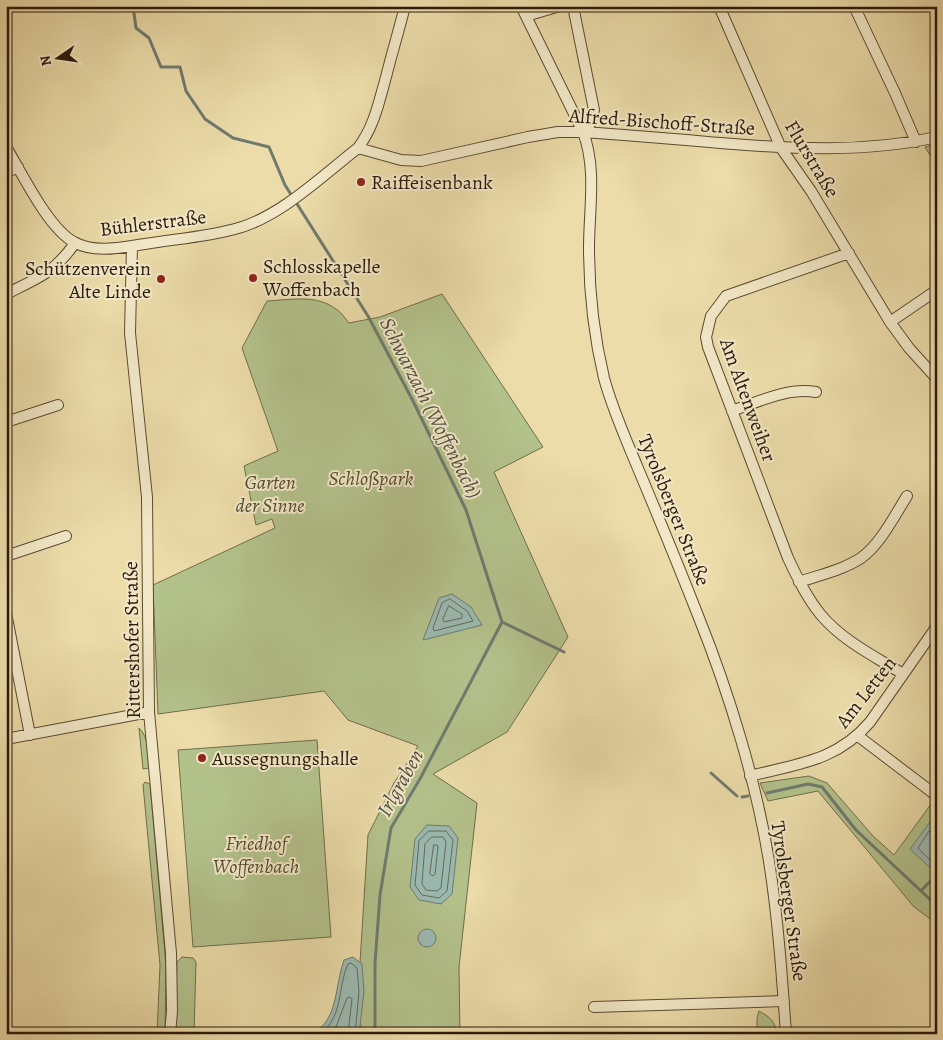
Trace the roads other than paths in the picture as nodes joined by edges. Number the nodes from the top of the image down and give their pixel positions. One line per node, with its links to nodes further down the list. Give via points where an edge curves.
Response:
1 (405, 6): 11 (street, Bühlerstraße, via 371,128)
2 (560, 6): 6 (street)
3 (573, 6): 7 (street, via 594,110 590,124)
4 (719, 6): 12 (street, Flurstraße)
5 (854, 6): 9 (street)
6 (524, 11): 7 (street, Tyrolsberger Straße)
7 (583, 132): 11 (street, Alfred-Bischoff-Straße, via 558,132 421,161 401,160); 12 (street, Alfred-Bischoff-Straße); 37 (street, Tyrolsberger Straße, via 591,161 590,287 605,381 700,618)
8 (937, 137): 9 (street, Alfred-Bischoff-Straße)
9 (916, 142): 12 (street, Alfred-Bischoff-Straße, via 862,148)
10 (6, 147): 13 (street, Bühlerstraße)
11 (358, 148): 16 (street, Bühlerstraße, via 261,219 235,230)
12 (781, 148): 17 (street, Flurstraße)
13 (18, 167): 14 (street); 15 (street, Bühlerstraße, via 52,221)
14 (6, 173)
15 (75, 243): 16 (street, Bühlerstraße, via 94,248); 19 (street, via 55,267)
16 (132, 246): 33 (street, Rittershofer Straße, via 130,333 147,497)
17 (848, 253): 20 (street, Flurstraße); 24 (street, Am Altenweiher, via 734,292 718,305 708,327 708,347)
18 (937, 290): 20 (street)
19 (6, 294)
20 (890, 322): 21 (street, Flurstraße)
21 (937, 379)
22 (816, 392): 24 (street, via 797,391)
23 (58, 405): 25 (street)
24 (732, 411): 29 (street, Am Altenweiher)
25 (6, 422)
26 (907, 496): 29 (street, via 875,545 860,559)
27 (66, 536): 28 (street)
28 (6, 556)
29 (799, 582): 32 (street, Am Altenweiher, via 820,614 834,628)
30 (6, 613): 34 (street)
31 (937, 626): 32 (street, Am Letten)
32 (903, 674): 35 (street, Am Letten)
33 (150, 712): 34 (street); 41 (street, Rittershofer Straße, via 171,953)
34 (30, 735): 36 (street)
35 (858, 736): 37 (street, Am Letten, via 833,753 812,761); 38 (street)
36 (6, 739)
37 (750, 776): 39 (street, Tyrolsberger Straße, via 769,860)
38 (937, 796)
39 (784, 1001): 40 (street); 42 (street, Tyrolsberger Straße)
40 (594, 1007)
41 (170, 1034)
42 (786, 1034)

